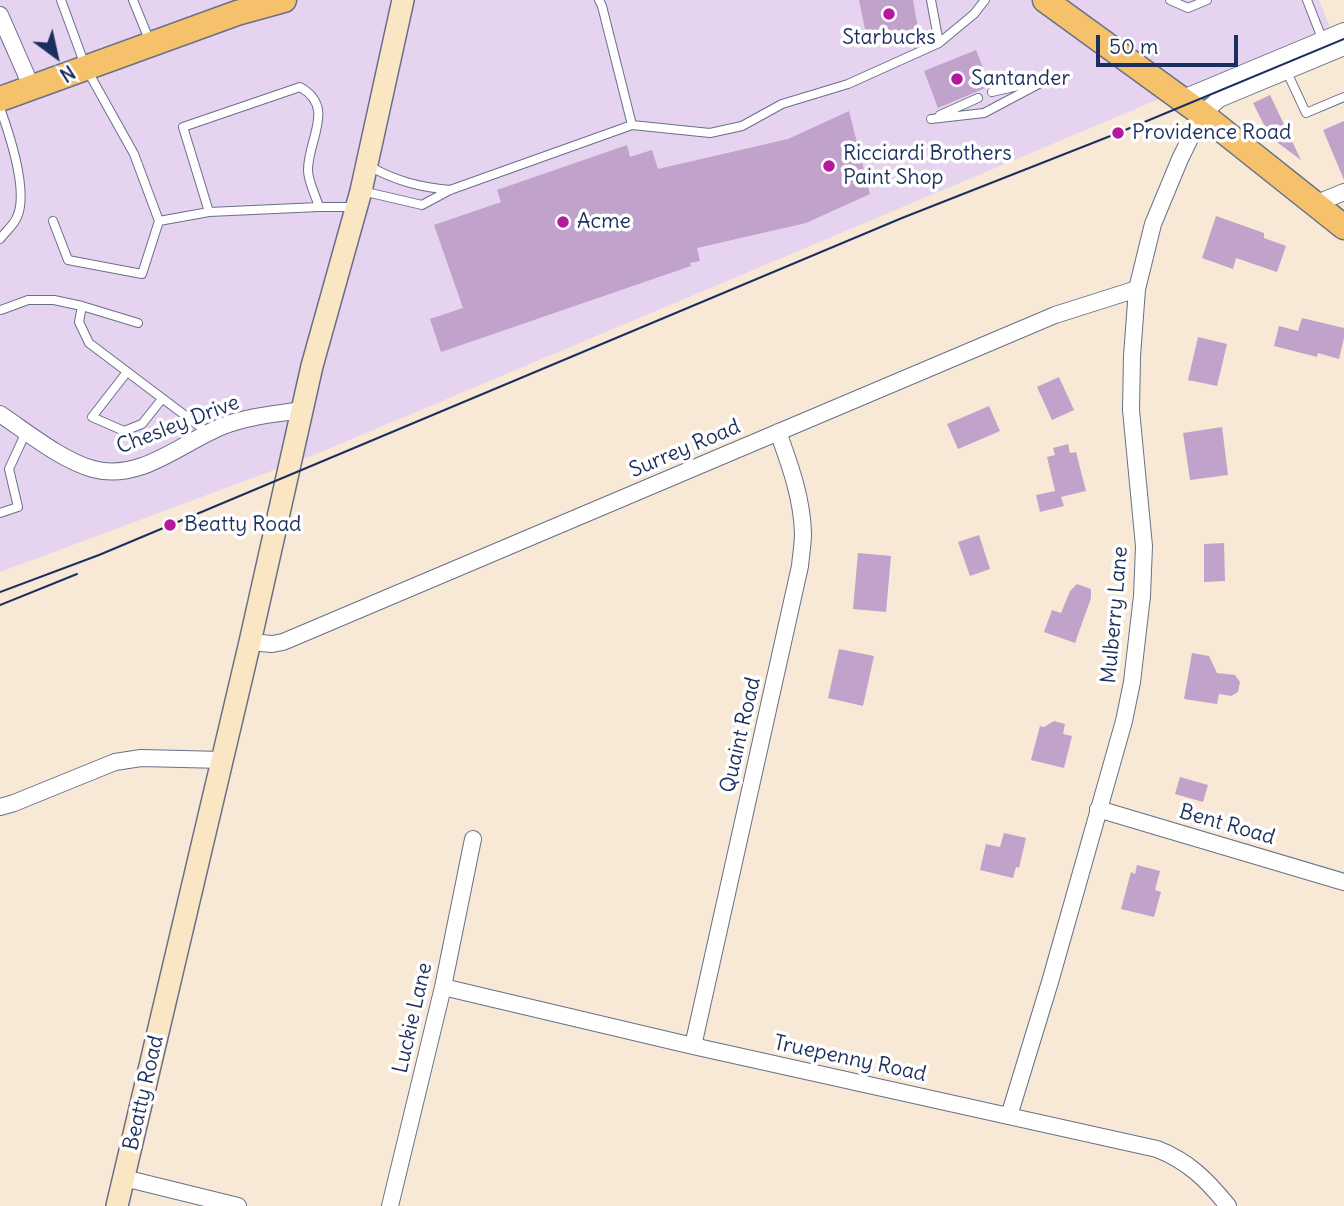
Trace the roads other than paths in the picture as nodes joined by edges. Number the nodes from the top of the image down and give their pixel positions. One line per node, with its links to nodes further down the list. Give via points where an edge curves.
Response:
1 (61, 0): 19 (lane)
2 (133, 0): 15 (lane)
3 (284, 0): 15 (main road)
4 (403, 0): 29 (street, Beatty Road)
5 (931, 0): 14 (lane)
6 (985, 0): 14 (lane)
7 (1170, 0): 8 (lane, via 1188,8)
8 (1207, 0)
9 (1307, 0): 16 (lane)
10 (1049, 1): 25 (main road)
11 (601, 2): 28 (lane)
12 (0, 15): 20 (street)
13 (1344, 31): 16 (street)
14 (939, 43): 28 (lane, via 848,84 782,104 743,126 710,133)
15 (151, 44): 19 (main road)
16 (1326, 47): 17 (street); 18 (street)
17 (1344, 47)
18 (1284, 64): 22 (lane, via 1307,113); 25 (street); 27 (street, via 1219,99)
19 (86, 68): 20 (main road); 37 (lane, via 134,154)
20 (32, 88): 24 (main road)
21 (992, 92): 23 (lane, via 1050,78 984,113 931,119)
22 (1344, 97)
23 (978, 98)
24 (0, 99)
25 (1181, 99): 27 (main road)
26 (0, 107): 39 (lane, via 15,151 21,200 17,217)
27 (1202, 114): 33 (main road); 40 (street, Mulberry Lane, via 1153,224)
28 (632, 125): 30 (lane)
29 (366, 165): 30 (lane, via 420,187); 32 (street, Beatty Road)
30 (450, 190): 32 (lane, via 422,205)
31 (1344, 192): 33 (street)
32 (359, 199): 34 (lane); 46 (street, Beatty Road)
33 (1315, 204): 38 (main road)
34 (319, 207): 35 (lane); 35 (lane, via 308,172 319,110 312,93 300,87 183,127)
35 (209, 212): 37 (lane)
36 (53, 221): 37 (lane, via 68,260 142,274)
37 (159, 221)
38 (1344, 227)
39 (0, 239)
40 (1137, 289): 50 (street, Surrey Road, via 1055,315); 55 (street, Mulberry Lane, via 1131,410 1144,546 1142,596 1124,721)
41 (82, 306): 42 (lane, via 29,300); 43 (lane); 44 (lane, via 79,322 89,343)
42 (1, 310)
43 (138, 323)
44 (127, 372): 45 (lane); 45 (lane, via 92,417 124,431 142,424)
45 (162, 399): 49 (lane)
46 (302, 410): 49 (street, Chesley Drive, via 246,419); 52 (street, Beatty Road)
47 (0, 414): 48 (street, Chesley Drive)
48 (26, 431): 49 (street, Chesley Drive, via 76,462 112,471 162,458); 51 (lane, via 9,469 18,507)
49 (207, 432)
50 (778, 432): 52 (street, Surrey Road, via 283,642); 59 (street, Quaint Road, via 799,502 803,533 800,566)
51 (0, 513)
52 (250, 642): 53 (street, Beatty Road)
53 (223, 760): 54 (street, via 141,758 115,762); 61 (street, Beatty Road)
54 (0, 807)
55 (1098, 809): 57 (street, Bent Road); 60 (street, Mulberry Lane)
56 (473, 839): 58 (street, Luckie Lane)
57 (1344, 882)
58 (443, 988): 59 (street, Truepenny Road); 64 (street, Luckie Lane)
59 (693, 1046): 60 (street, Truepenny Road)
60 (1009, 1116): 65 (street, Truepenny Road, via 1175,1156 1204,1178)
61 (124, 1178): 62 (street, Beatty Road); 63 (street)
62 (117, 1206)
63 (238, 1206)
64 (390, 1206)
65 (1228, 1206)

